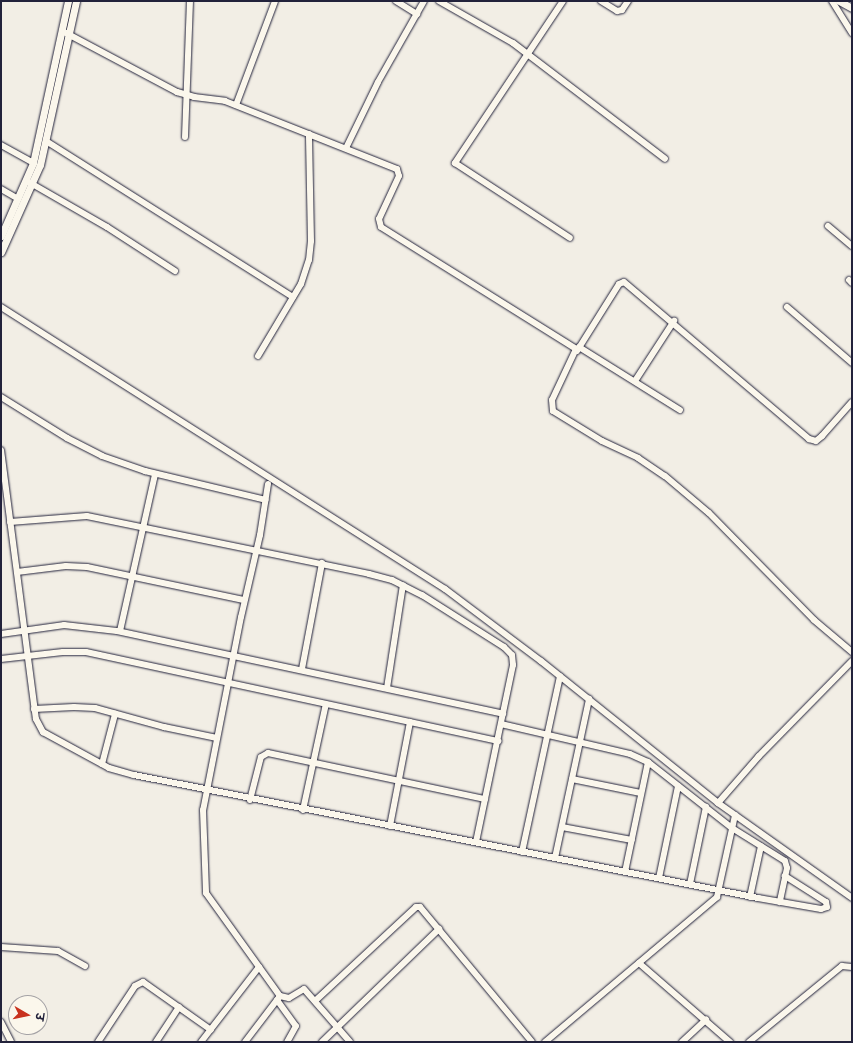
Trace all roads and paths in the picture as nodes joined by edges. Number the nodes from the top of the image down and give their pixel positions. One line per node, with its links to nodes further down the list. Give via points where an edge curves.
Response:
1 (68, 1): 15 (street)
2 (76, 1): 15 (street)
3 (190, 1): 18 (street)
4 (275, 1): 19 (street)
5 (396, 1): 14 (street)
6 (424, 1): 14 (street)
7 (439, 1): 17 (street, via 500,35)
8 (563, 1): 17 (street)
9 (601, 1): 10 (street, via 617,11 622,10)
10 (628, 1)
11 (832, 1): 16 (street)
12 (839, 1): 13 (street)
13 (852, 8)
14 (417, 14): 24 (street, via 382,75)
15 (64, 32): 18 (street); 22 (street); 26 (street)
16 (852, 33)
17 (527, 54): 25 (street); 32 (street, via 456,163)
18 (185, 95): 19 (street, via 217,98); 21 (street)
19 (236, 105): 20 (street)
20 (309, 134): 24 (street); 36 (street, via 310,252 304,276)
21 (185, 137)
22 (46, 141): 27 (street); 36 (street)
23 (1, 145): 26 (street)
24 (346, 148): 40 (street, via 399,171 379,219 381,227 509,309)
25 (665, 159)
26 (33, 163): 27 (street)
27 (30, 183): 29 (street); 34 (street); 35 (street)
28 (1, 189): 29 (street)
29 (18, 199): 31 (street)
30 (828, 226): 33 (street)
31 (1, 236)
32 (570, 238)
33 (852, 246)
34 (1, 252)
35 (175, 271)
36 (294, 297): 42 (street)
37 (1, 307): 69 (street, via 438,585)
38 (787, 307): 43 (street)
39 (674, 322): 40 (street, via 627,283 622,282); 44 (street); 46 (street, via 809,439 816,441 822,436)
40 (578, 349): 44 (street); 63 (street, via 552,400 553,410 602,442 638,458 665,476 709,513 814,620)
41 (852, 354): 43 (street)
42 (258, 356)
43 (850, 361)
44 (635, 381): 47 (street)
45 (1, 397): 49 (street, via 83,447)
46 (852, 402)
47 (680, 410)
48 (1, 450): 52 (street)
49 (155, 474): 51 (street); 53 (street)
50 (268, 484): 51 (street)
51 (266, 500): 54 (street)
52 (10, 522): 53 (street, via 74,515); 56 (street)
53 (144, 526): 54 (street); 57 (street)
54 (257, 550): 55 (street); 59 (street)
55 (322, 563): 58 (street); 68 (street)
56 (17, 572): 57 (street, via 72,566); 60 (street)
57 (133, 577): 59 (street); 61 (street)
58 (403, 585): 71 (street); 76 (street, via 422,594 509,651 514,665)
59 (244, 600): 64 (street)
60 (24, 630): 61 (street, via 64,625); 62 (street); 65 (street)
61 (120, 632): 64 (street)
62 (1, 634)
63 (852, 652)
64 (233, 654): 68 (street); 70 (street)
65 (27, 656): 66 (street); 70 (street, via 86,652); 74 (street)
66 (1, 659)
67 (852, 661): 93 (street, via 759,756)
68 (302, 669): 71 (street)
69 (560, 676): 72 (street); 79 (street)
70 (227, 684): 73 (street); 80 (street)
71 (387, 688): 76 (street)
72 (589, 700): 82 (street); 93 (street)
73 (326, 704): 77 (street); 84 (street)
74 (34, 709): 75 (street, via 84,707); 85 (street, via 37,724 43,732)
75 (115, 714): 80 (street); 85 (street)
76 (503, 714): 78 (street)
77 (410, 722): 81 (street); 87 (street)
78 (501, 724): 79 (street); 81 (street)
79 (546, 734): 82 (street); 103 (street)
80 (217, 738): 89 (street)
81 (498, 741): 91 (street)
82 (580, 742): 83 (street, via 630,754); 86 (street)
83 (648, 762): 88 (street); 90 (street)
84 (314, 763): 87 (street); 92 (street, via 271,753 264,754); 95 (street)
85 (102, 764): 89 (street, via 121,772)
86 (572, 778): 90 (street); 98 (street)
87 (398, 781): 91 (street); 97 (street)
88 (678, 786): 94 (street); 107 (street)
89 (206, 791): 92 (street); 117 (street, via 202,820 206,893)
90 (641, 793): 100 (street)
91 (485, 799): 101 (street)
92 (250, 800): 95 (street)
93 (718, 803): 96 (street)
94 (706, 807): 99 (street); 108 (street)
95 (303, 810): 97 (street)
96 (734, 816): 99 (street); 111 (street)
97 (390, 826): 101 (street)
98 (562, 828): 100 (street); 104 (street)
99 (732, 828): 102 (street); 109 (street)
100 (632, 840): 105 (street)
101 (476, 842): 103 (street)
102 (761, 846): 106 (street, via 786,863); 110 (street)
103 (522, 852): 104 (street)
104 (555, 858): 105 (street)
105 (625, 872): 107 (street)
106 (785, 876): 112 (street); 112 (street, via 826,902 827,907)
107 (659, 878): 108 (street)
108 (690, 884): 109 (street)
109 (720, 890): 110 (street); 115 (street, via 716,897)
110 (750, 897): 112 (street)
111 (852, 898)
112 (780, 902)
113 (439, 929): 120 (street, via 422,908 416,907); 124 (street); 134 (street)
114 (1, 948): 116 (street, via 58,951)
115 (638, 962): 122 (street); 135 (street)
116 (85, 966)
117 (259, 967): 119 (street); 125 (street)
118 (852, 967): 138 (street, via 842,966)
119 (278, 998): 120 (street, via 289,998 303,988); 130 (street); 131 (street, via 296,1026)
120 (315, 1001): 124 (street)
121 (179, 1007): 125 (street); 127 (street, via 146,983 139,983); 128 (street)
122 (706, 1020): 136 (street); 137 (street)
123 (1, 1022): 126 (street)
124 (336, 1026): 132 (street); 133 (street)
125 (210, 1030): 129 (street)
126 (11, 1042)
127 (98, 1042)
128 (156, 1042)
129 (201, 1042)
130 (245, 1042)
131 (287, 1042)
132 (322, 1042)
133 (350, 1042)
134 (532, 1042)
135 (545, 1042)
136 (682, 1042)
137 (730, 1042)
138 (749, 1042)

